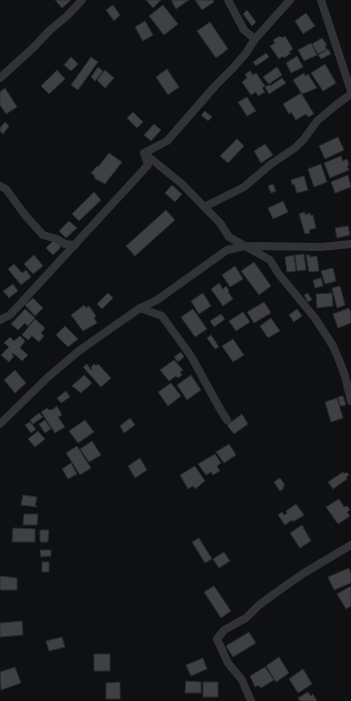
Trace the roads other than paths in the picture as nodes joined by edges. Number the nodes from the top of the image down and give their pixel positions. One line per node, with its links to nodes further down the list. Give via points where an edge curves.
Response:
1 (82, 0): 6 (street)
2 (228, 0): 5 (street, via 244,30)
3 (290, 0): 5 (street)
4 (321, 0): 7 (street)
5 (255, 40): 8 (street, via 167,141)
6 (0, 78)
7 (351, 92): 10 (street, via 316,121 295,148 244,187)
8 (144, 153): 10 (street, via 182,184); 12 (street, via 148,165)
9 (0, 186): 12 (street, via 6,189 43,235 65,244)
10 (204, 207): 13 (street, via 220,223 229,237)
11 (351, 244): 13 (street, via 321,247)
12 (75, 245): 15 (street, via 10,315)
13 (246, 246): 14 (street, via 227,250 157,300); 16 (street, via 270,260 278,274 315,318 333,346 345,376)
14 (140, 308): 17 (street, via 162,316 191,356); 18 (street, via 80,350)
15 (0, 320)
16 (351, 401)
17 (227, 420)
18 (0, 424)
19 (351, 545): 20 (street, via 304,573 259,605 246,618 224,630 217,639 228,663 242,680)
20 (251, 701)

